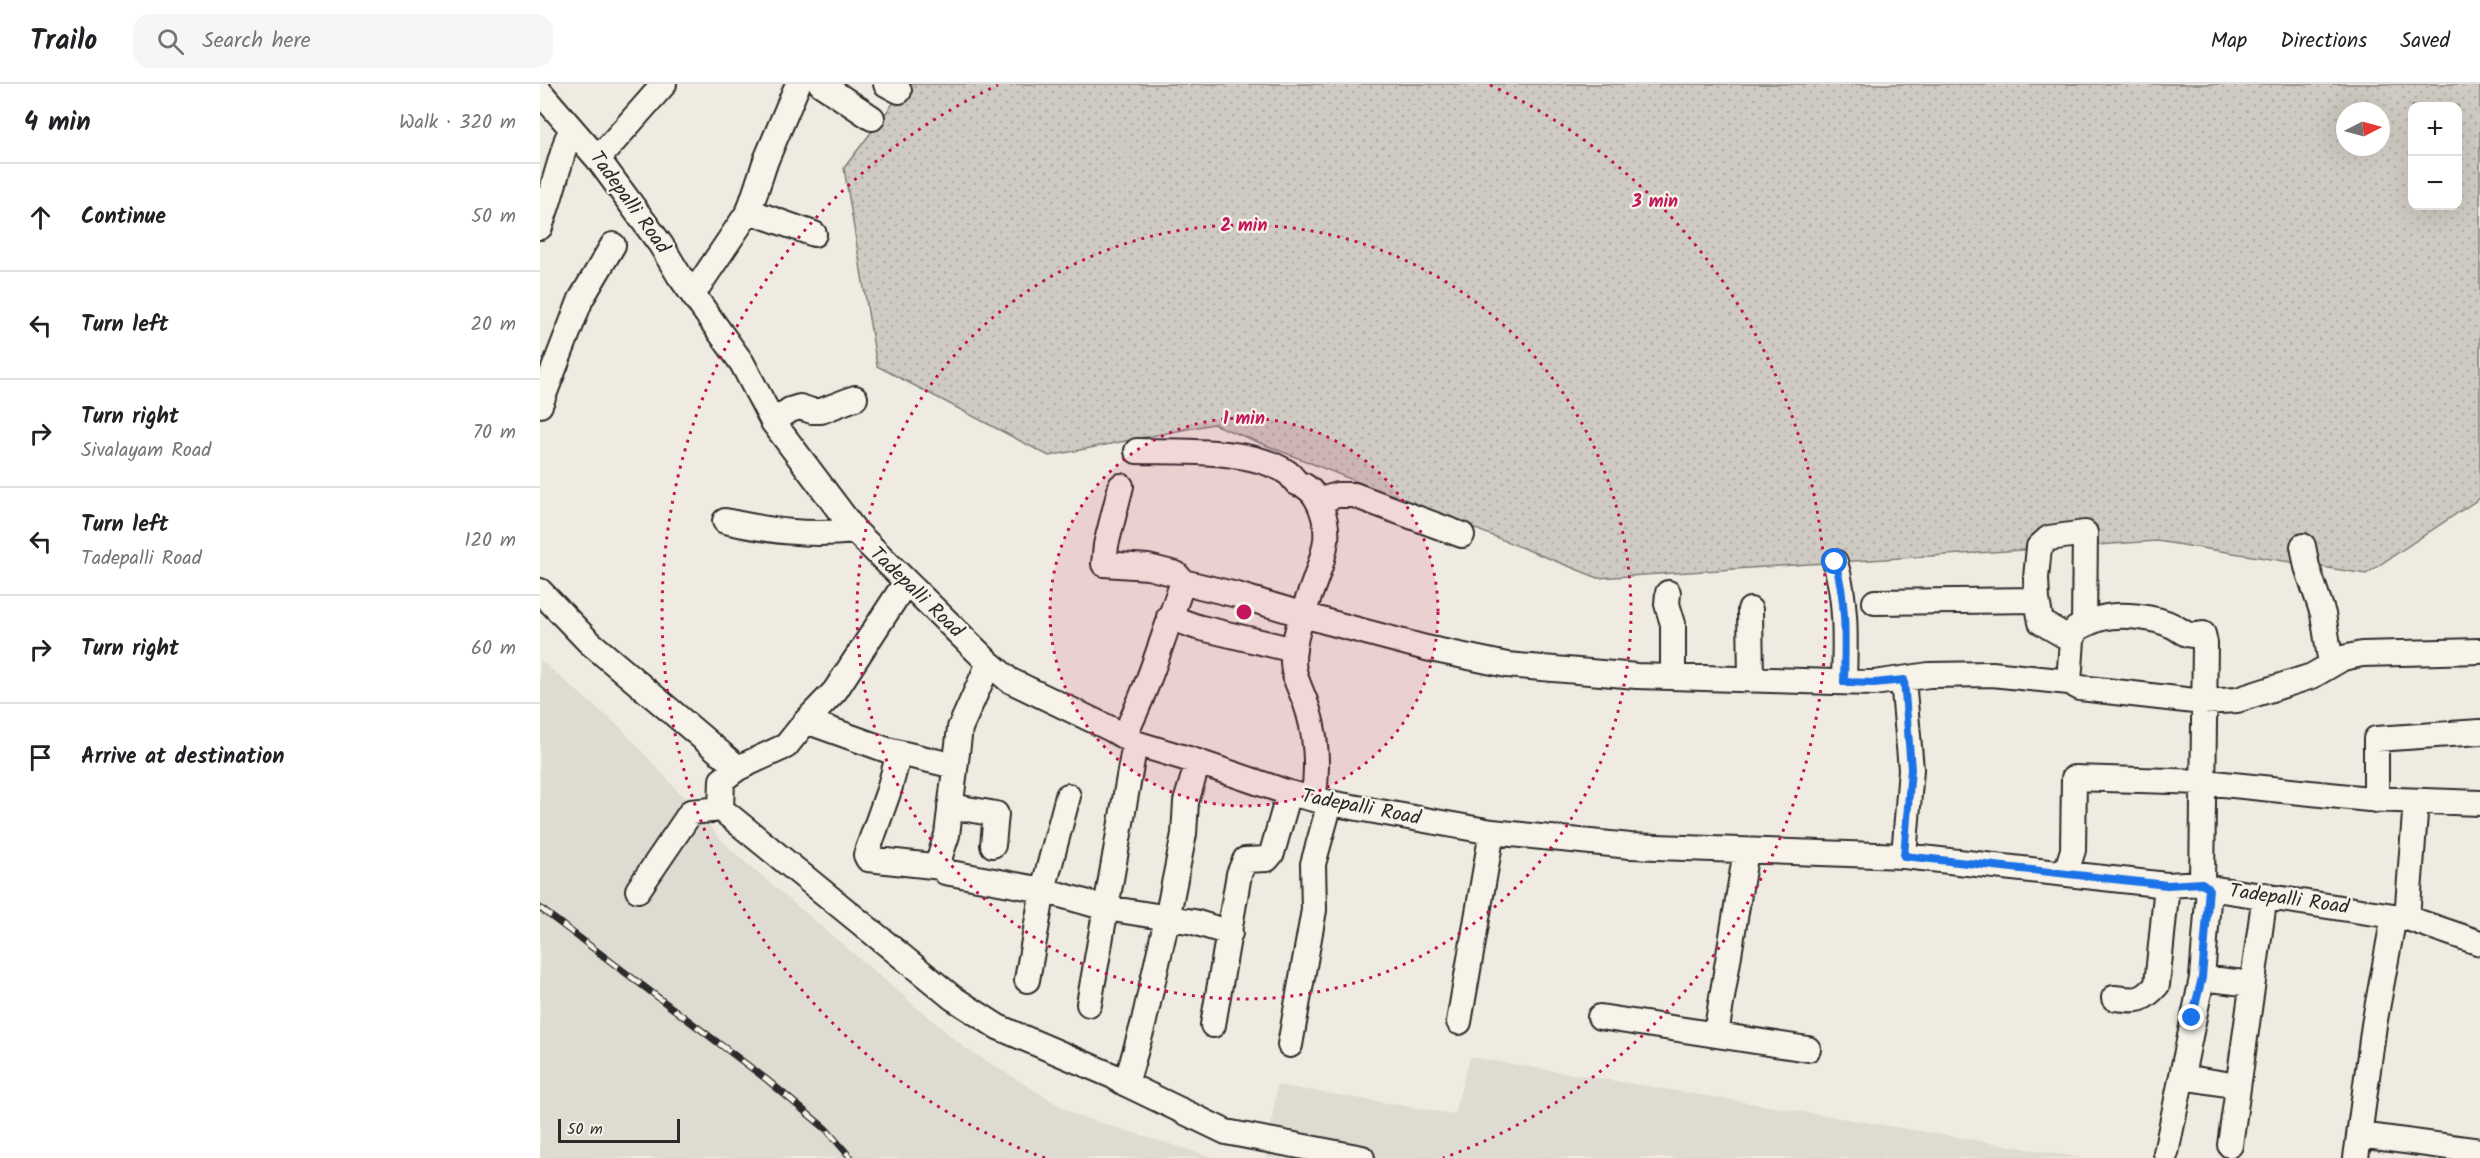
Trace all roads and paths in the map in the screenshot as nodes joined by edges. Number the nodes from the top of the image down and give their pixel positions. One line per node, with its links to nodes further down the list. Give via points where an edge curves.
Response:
1 (664, 84): 8 (street)
2 (798, 84): 10 (street)
3 (821, 84): 6 (street)
4 (540, 92): 8 (street, Tadepalli Road)
5 (540, 111): 7 (street)
6 (872, 118)
7 (567, 139): 9 (street); 14 (street, via 656,254)
8 (598, 159): 14 (street, Tadepalli Road)
9 (544, 201): 11 (street)
10 (748, 211): 12 (street); 14 (street)
11 (540, 227)
12 (814, 234)
13 (613, 245): 16 (street, via 581,299)
14 (686, 284): 17 (street, Tadepalli Road, via 742,363)
15 (855, 398): 17 (street, via 821,411 800,407)
16 (540, 405)
17 (772, 422): 22 (street, Tadepalli Road)
18 (1137, 451): 20 (street, via 1212,452 1271,465 1307,487)
19 (1121, 486): 27 (street, via 1104,564 1148,567 1176,574)
20 (1318, 501): 23 (street, via 1354,495); 33 (street, via 1326,523 1326,540)
21 (725, 521): 22 (street, via 774,531)
22 (855, 531): 26 (street, Tadepalli Road)
23 (1462, 535)
24 (2303, 546): 39 (street, via 2323,614)
25 (1835, 562): 43 (street, via 1844,615)
26 (906, 582): 38 (street, Tadepalli Road); 46 (street, via 834,691)
27 (1183, 582): 33 (street); 34 (street)
28 (540, 591): 52 (street, via 588,641)
29 (1668, 593): 40 (street, via 1673,624)
30 (2037, 600): 31 (street); 35 (street, via 2041,622); 35 (street, via 2039,547 2049,538 2085,533)
31 (1875, 602)
32 (1750, 610): 41 (street)
33 (1302, 615): 36 (street); 40 (street, via 1507,665)
34 (1169, 617): 36 (street); 48 (street)
35 (2078, 633): 44 (street); 45 (street, via 2103,618 2141,616 2175,626 2190,636 2203,634)
36 (1294, 650): 57 (street, via 1297,683 1314,735 1316,783)
37 (2480, 651): 39 (street, via 2362,654)
38 (988, 663): 48 (street, Tadepalli Road, via 1009,680); 51 (street, via 960,728)
39 (2331, 664): 45 (street, via 2312,676 2237,700)
40 (1673, 677): 41 (street)
41 (1751, 680): 43 (street)
42 (1904, 680): 43 (street); 44 (street, via 1929,675 1992,674); 65 (street, via 1911,769)
43 (1844, 682)
44 (2069, 682): 45 (street, via 2080,688)
45 (2203, 702): 53 (street)
46 (806, 721): 49 (street); 52 (street, via 786,746)
47 (2480, 732): 56 (street, via 2376,739)
48 (1129, 740): 50 (street, Tadepalli Road); 73 (street)
49 (899, 753): 51 (street); 66 (street, via 866,855 868,859)
50 (1198, 762): 54 (street, Tadepalli Road); 75 (street, via 1186,802 1184,834)
51 (955, 766): 60 (street)
52 (738, 768): 61 (street, via 722,780)
53 (2204, 782): 56 (street); 67 (street, via 2074,778 2073,850); 69 (street)
54 (1289, 794): 57 (street, Tadepalli Road); 76 (street, via 1272,853 1267,859 1245,860 1239,873)
55 (1068, 796): 71 (street)
56 (2376, 800): 58 (street)
57 (1321, 801): 62 (street, Tadepalli Road); 87 (street, via 1313,864 1314,910)
58 (2416, 801): 59 (street); 74 (street)
59 (2480, 803)
60 (950, 806): 63 (street, via 996,814); 66 (street, via 940,856)
61 (721, 809): 70 (street, via 691,812); 90 (street, via 953,998 998,1027)
62 (1492, 832): 64 (street, Tadepalli Road, via 1630,846); 84 (street)
63 (993, 845)
64 (1746, 851): 65 (street, Tadepalli Road); 86 (street)
65 (1904, 856): 67 (street, Tadepalli Road)
66 (942, 867): 71 (street, via 945,873)
67 (2066, 872): 68 (street, Tadepalli Road)
68 (2167, 885): 69 (street, Tadepalli Road); 81 (street, via 2157,985 2146,997)
69 (2205, 886): 72 (street, Tadepalli Road); 78 (street)
70 (638, 890)
71 (1043, 890): 73 (street); 79 (street)
72 (2265, 895): 74 (street, Tadepalli Road); 80 (street)
73 (1106, 908): 75 (street); 82 (street)
74 (2400, 917): 77 (street, Tadepalli Road); 93 (street, via 2374,1025)
75 (1167, 919): 76 (street); 90 (street)
76 (1230, 933): 85 (street)
77 (2480, 944)
78 (2202, 978): 80 (street); 89 (street)
79 (1027, 980)
80 (2252, 984): 91 (street)
81 (2114, 998)
82 (1089, 1004)
83 (1600, 1017): 86 (street)
84 (1459, 1022)
85 (1213, 1025)
86 (1716, 1034): 88 (street)
87 (1290, 1045)
88 (1808, 1049)
89 (2182, 1077): 91 (street); 95 (street)
90 (1126, 1084): 96 (street, via 1226,1132)
91 (2238, 1086): 92 (street)
92 (2230, 1145)
93 (2358, 1147): 94 (street)
94 (2480, 1151)
95 (2166, 1153)
96 (1362, 1158)

